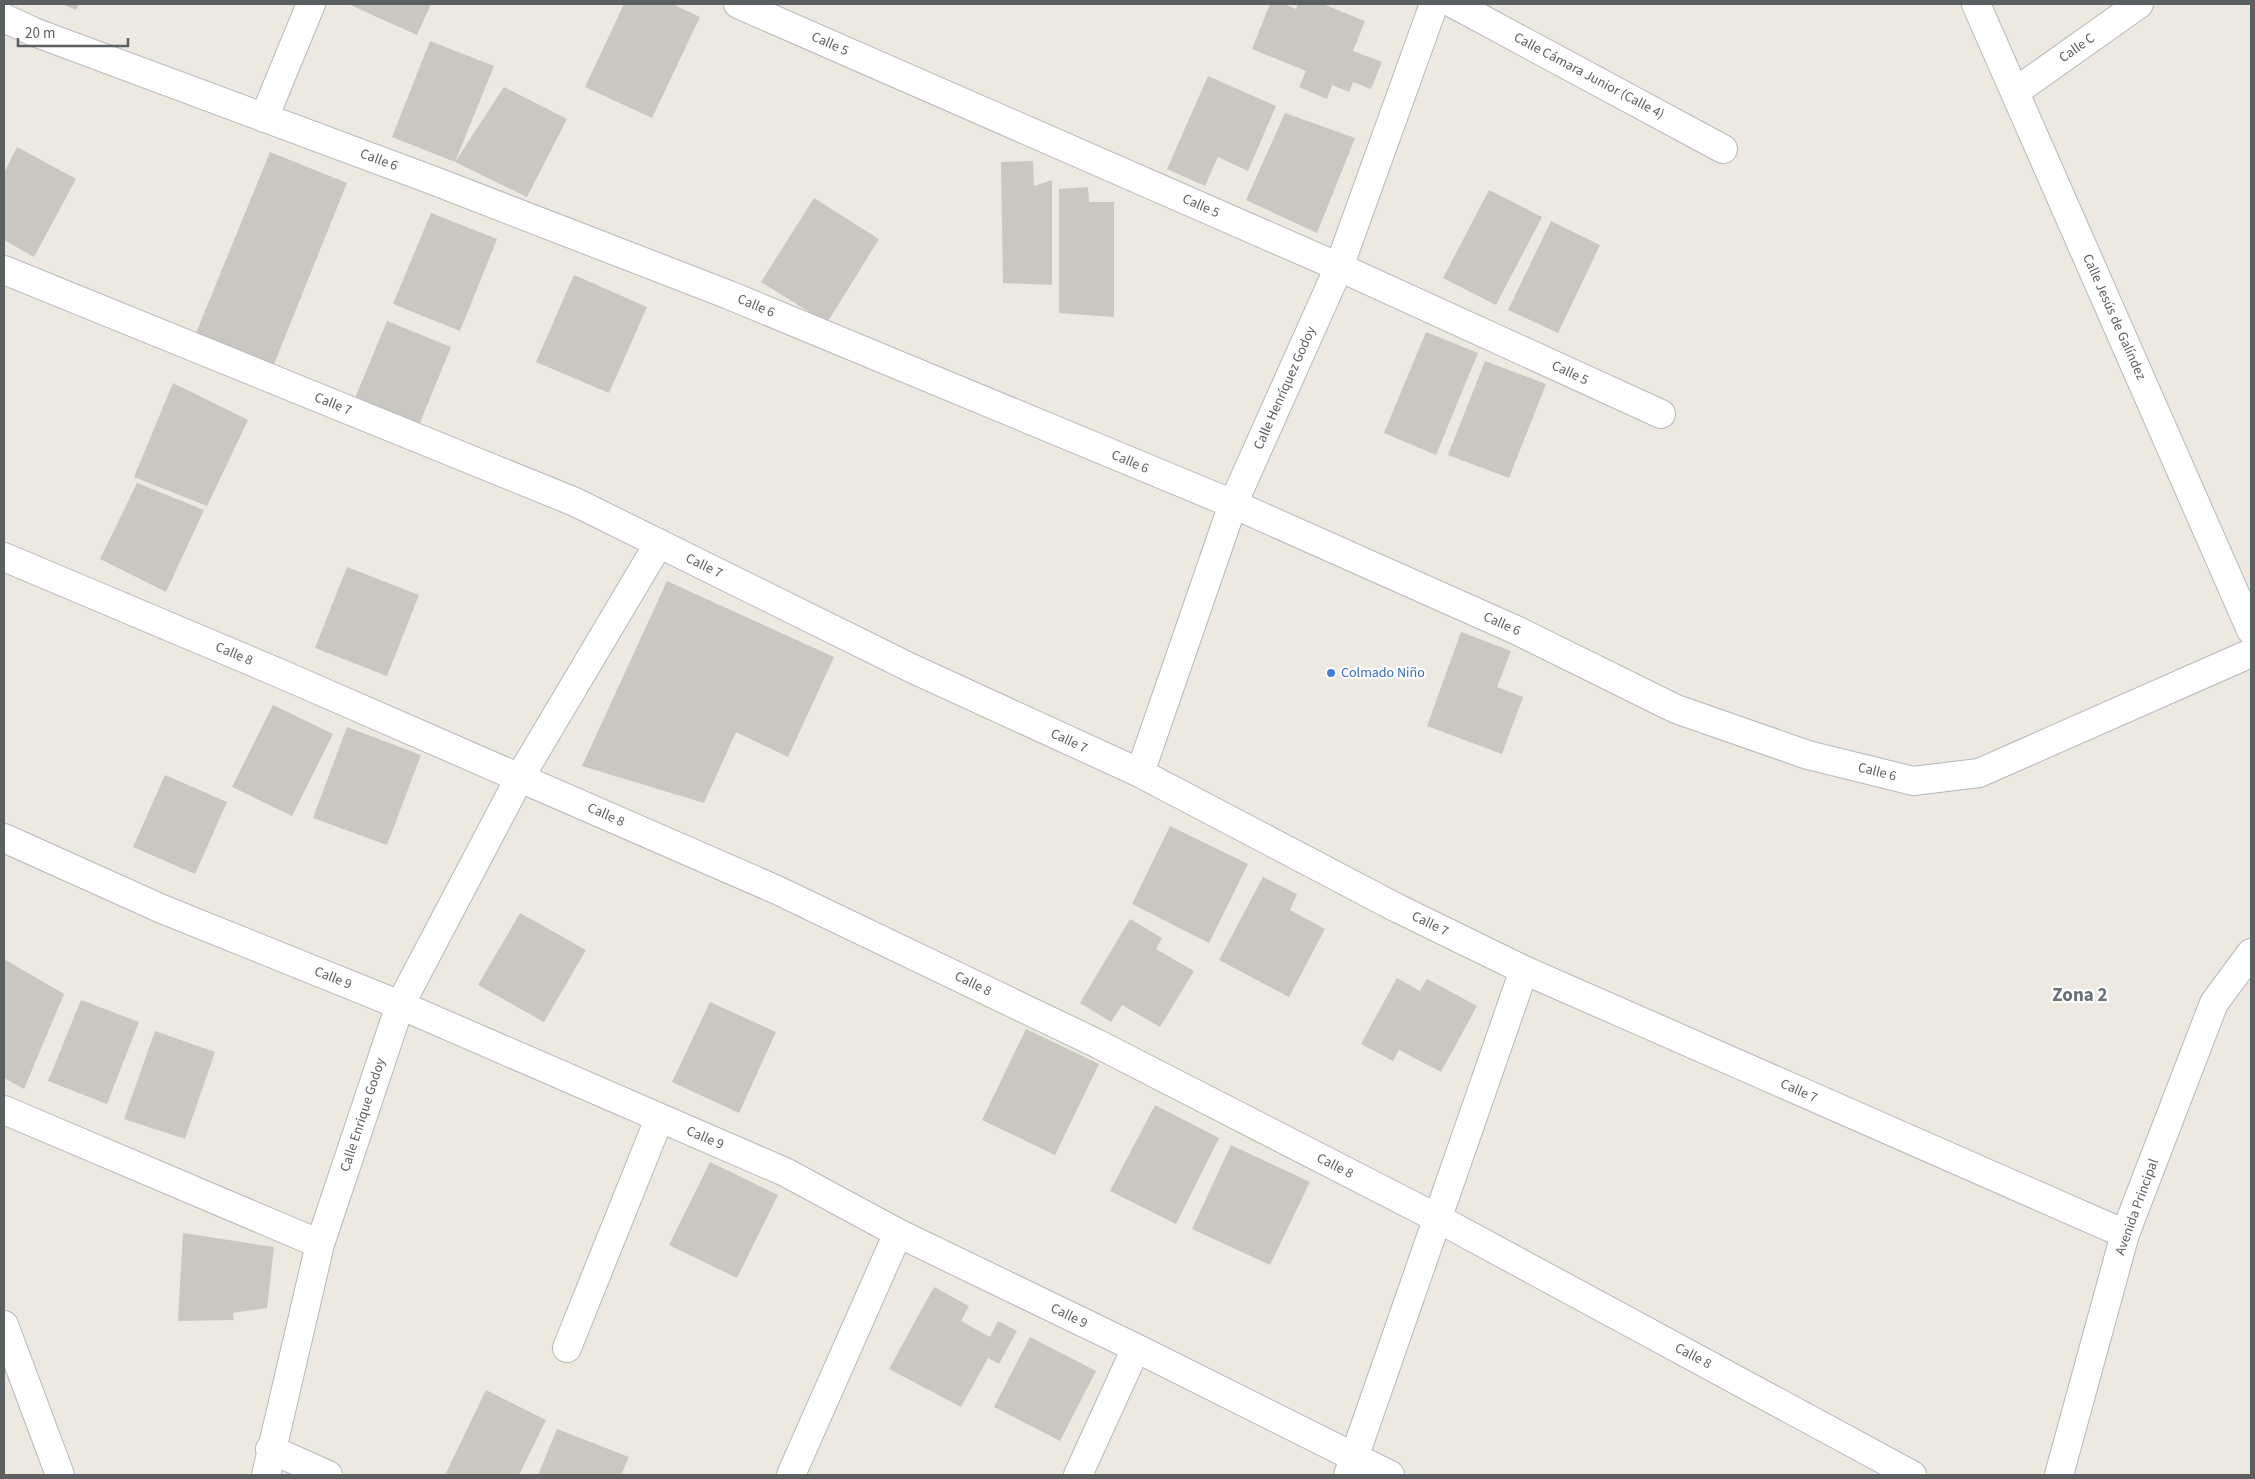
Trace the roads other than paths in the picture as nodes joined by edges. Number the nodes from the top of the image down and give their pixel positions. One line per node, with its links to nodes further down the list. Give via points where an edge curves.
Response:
1 (311, 4): 9 (street)
2 (738, 4): 11 (street, Calle 5)
3 (1434, 4): 11 (street, Calle Henríquez Godoy)
4 (1454, 4): 10 (street, Calle Cámara Junior (Calle 4))
5 (1976, 4): 8 (street, Calle Jesús de Galíndez)
6 (2139, 4): 8 (street, Calle C)
7 (4, 18): 9 (street, Calle 6)
8 (2015, 92): 17 (street, Calle Jesús de Galíndez)
9 (264, 118): 14 (street, Calle 6, via 729,295)
10 (1723, 149)
11 (1339, 267): 13 (street, Calle 5); 14 (street, Calle Henríquez Godoy)
12 (4, 270): 15 (street, Calle 7, via 575,502)
13 (1661, 414)
14 (1233, 504): 18 (street, Calle 6, via 1516,630 1676,709 1808,756 1913,781 1979,772); 19 (street, Calle Henríquez Godoy)
15 (659, 544): 19 (street, Calle 7, via 911,668); 20 (street, Calle Enrique Godoy)
16 (4, 557): 20 (street, Calle 8)
17 (2251, 630)
18 (2251, 652)
19 (1140, 773): 23 (street, Calle 7, via 1395,907)
20 (520, 777): 24 (street, Calle Enrique Godoy); 27 (street, Calle 8, via 777,890 1098,1044)
21 (4, 838): 24 (street, Calle 9, via 162,909)
22 (2251, 954): 29 (street, Avenida Principal, via 2214,1003)
23 (1524, 970): 27 (street); 29 (street, Calle 7)
24 (400, 1005): 26 (street, Calle 9); 30 (street, Calle Enrique Godoy)
25 (4, 1110): 30 (street)
26 (659, 1119): 28 (street, Calle 9, via 785,1172); 32 (street)
27 (1436, 1218): 35 (street); 41 (street, Calle 8)
28 (898, 1233): 33 (street, Calle 9); 38 (street)
29 (2125, 1234): 42 (street, Avenida Principal)
30 (320, 1244): 34 (street, Calle Enrique Godoy)
31 (4, 1325): 36 (street)
32 (567, 1348)
33 (1136, 1348): 35 (street, Calle 9); 39 (street)
34 (268, 1462): 37 (street)
35 (1351, 1466): 40 (street, Calle 9)
36 (60, 1475)
37 (328, 1475)
38 (791, 1475)
39 (1078, 1475)
40 (1390, 1475)
41 (1912, 1475)
42 (2059, 1475)

